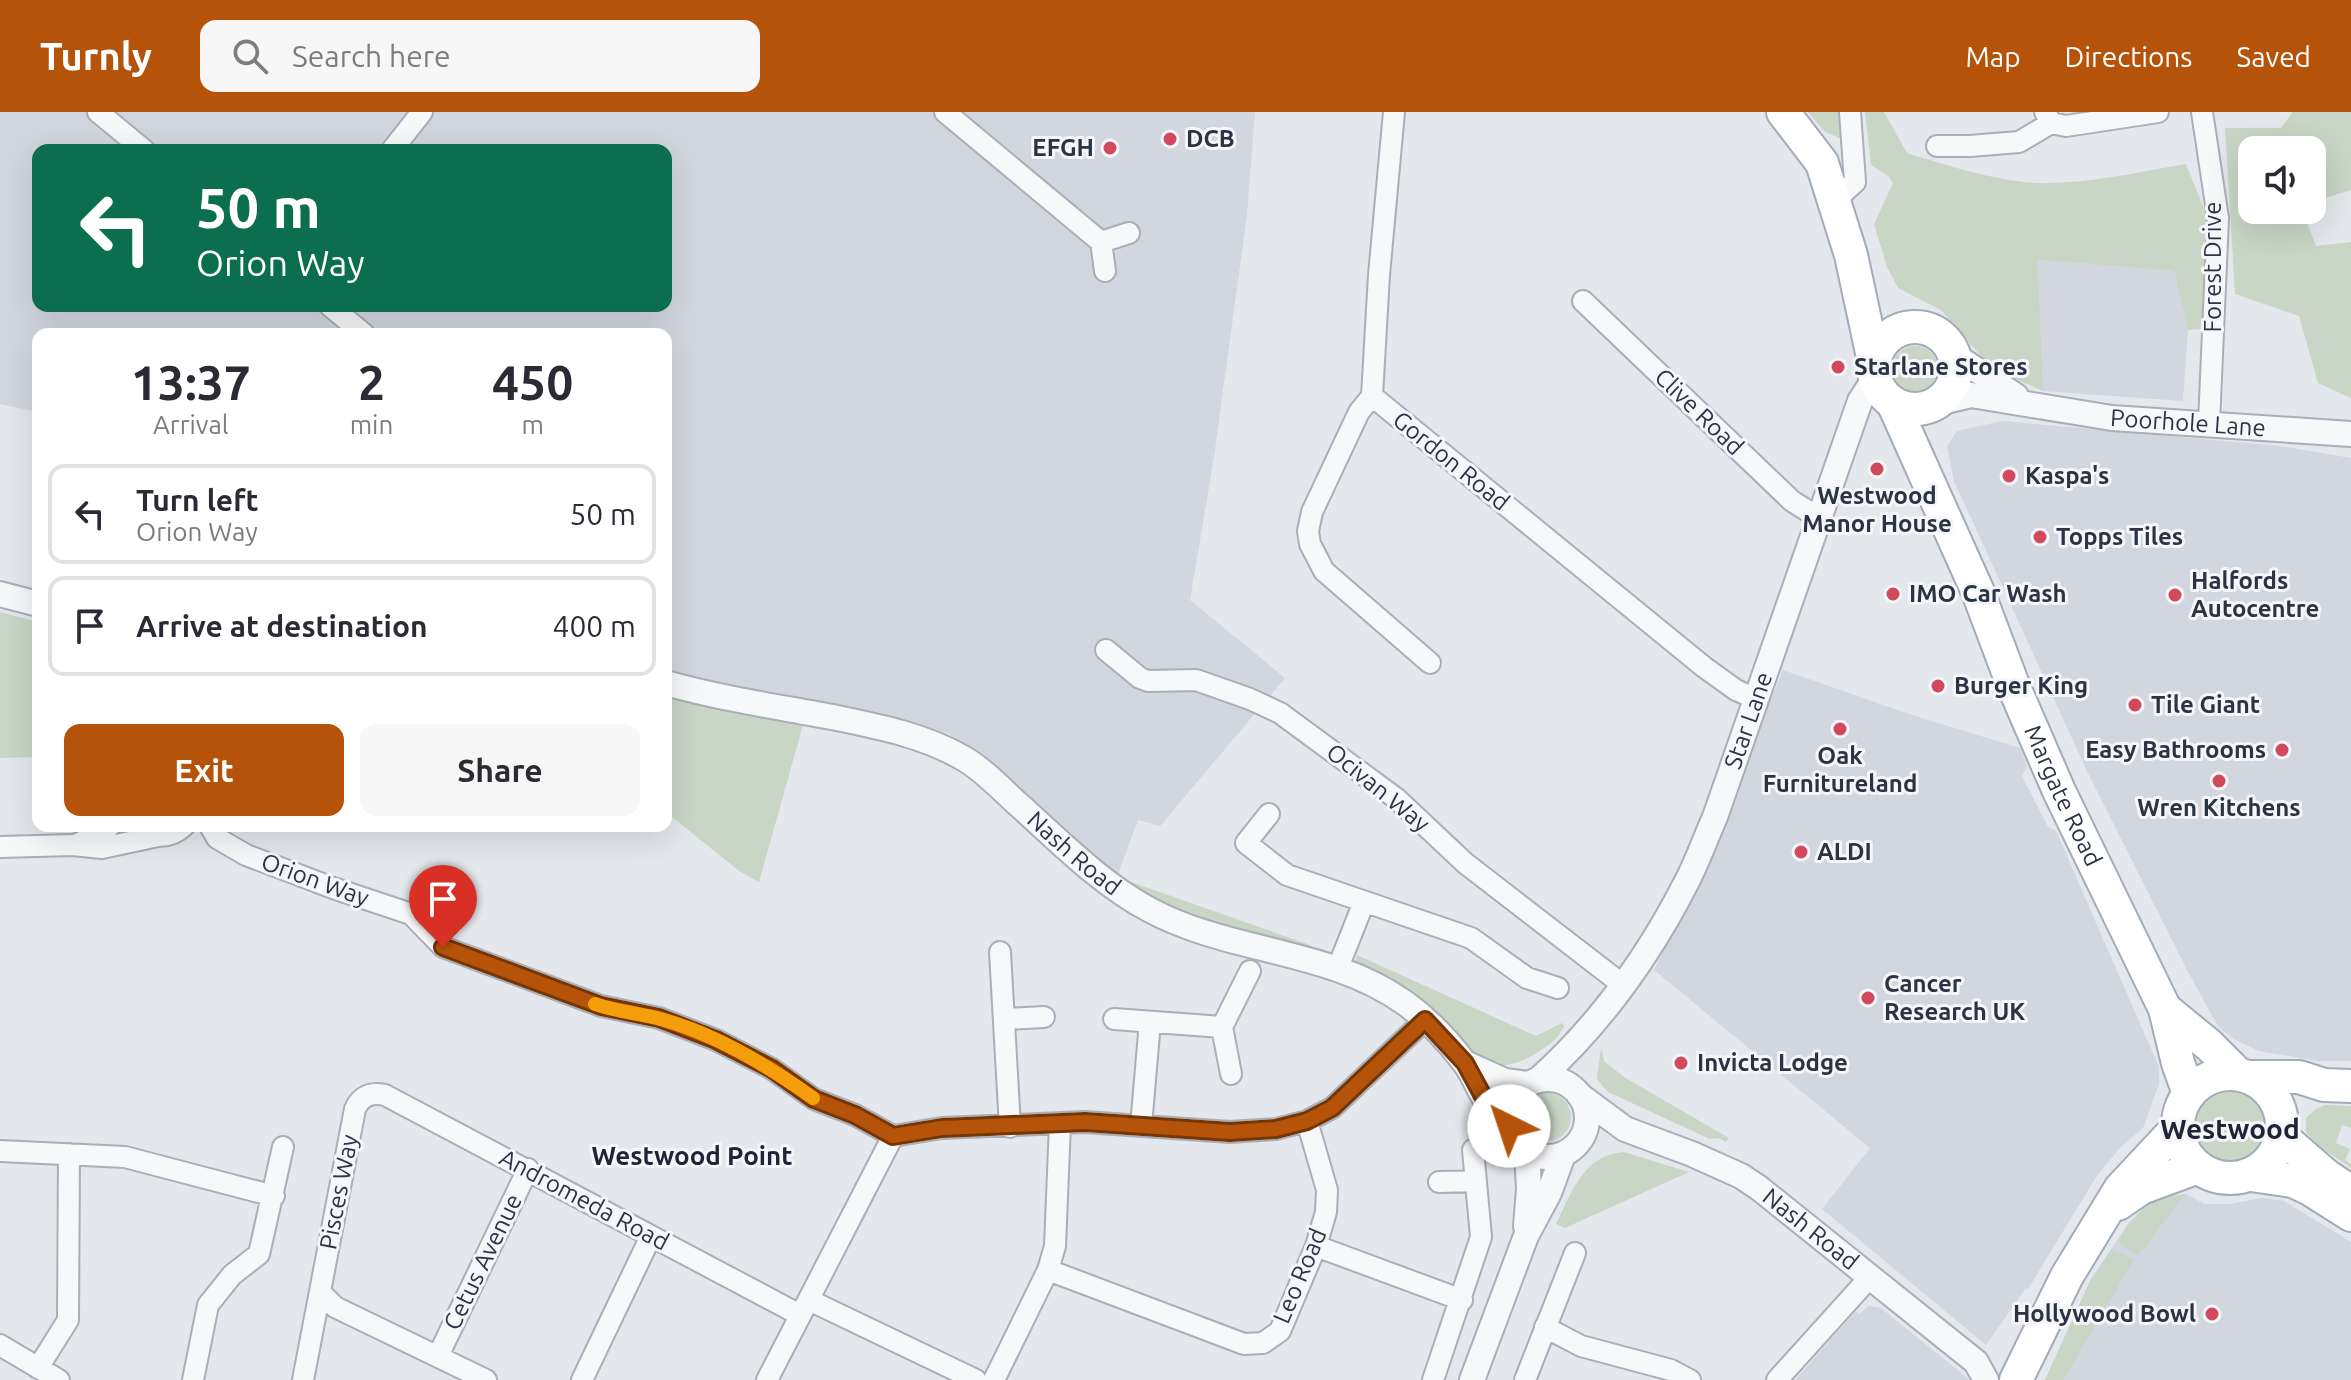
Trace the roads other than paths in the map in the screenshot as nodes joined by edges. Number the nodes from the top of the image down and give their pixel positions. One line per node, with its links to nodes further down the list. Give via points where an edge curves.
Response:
1 (98, 112): 10 (street)
2 (422, 112): 11 (street)
3 (945, 112): 15 (street)
4 (1394, 112): 24 (street, Gordon Road)
5 (1783, 112): 13 (main road, Margate Road, via 1822,163)
6 (1850, 112): 13 (street, via 1855,182)
7 (2158, 112): 9 (street, via 2066,126)
8 (2202, 112): 27 (street, Forest Drive, via 2218,218)
9 (2048, 118): 12 (street, via 2019,142)
10 (137, 144)
11 (397, 144)
12 (1937, 146)
13 (1834, 201): 17 (main road, Margate Road)
14 (1129, 233): 15 (street)
15 (1101, 242): 16 (street)
16 (1105, 271)
17 (1856, 279): 21 (main road, via 1890,311); 23 (main road, Margate Road)
18 (1583, 301): 30 (street, Clive Road, via 1792,501)
19 (337, 312): 20 (street)
20 (357, 328)
21 (1925, 328): 22 (main road, via 1948,343); 23 (main road, via 1898,331 1878,349)
22 (1954, 355): 25 (street, Poorhole Lane); 26 (main road, via 1954,382)
23 (1880, 381): 26 (main road, via 1903,408); 29 (main road, Margate Road); 30 (street, Star Lane, via 1860,401)
24 (1372, 396): 34 (street, via 1359,412 1312,512 1310,544 1324,571); 36 (street, Gordon Road, via 1704,667)
25 (2025, 402): 26 (street, Poorhole Lane, via 1971,395); 27 (street, Poorhole Lane, via 2112,418)
26 (1932, 406): 29 (main road, via 1920,416)
27 (2209, 423): 28 (street, Poorhole Lane)
28 (2351, 434)
29 (1914, 447): 49 (main road, Margate Road, via 2059,791)
30 (1819, 518): 36 (street, Star Lane)
31 (0, 594): 32 (street)
32 (32, 602)
33 (1106, 650): 47 (street, Ocivan Way, via 1148,681 1196,680 1280,713 1397,799 1465,863)
34 (1430, 663)
35 (672, 685): 45 (street, Nash Road, via 880,727 941,746 989,778 1094,872 1152,912)
36 (1756, 699): 47 (street, Star Lane, via 1687,883)
37 (1269, 814): 43 (street, via 1246,843 1287,875)
38 (103, 832): 41 (street)
39 (172, 832): 40 (street, Orion Way); 41 (street, via 102,848)
40 (213, 832): 73 (street, Orion Way, via 246,855 411,914 443,947 601,1006 659,1018 716,1040 772,1069 814,1099)
41 (73, 845): 42 (street)
42 (0, 847)
43 (1364, 902): 45 (street); 48 (street, via 1471,938 1527,978)
44 (1000, 952): 51 (street)
45 (1337, 970): 53 (street, Nash Road, via 1377,985)
46 (1250, 971): 55 (street)
47 (1623, 985): 56 (street, Star Lane)
48 (1558, 988)
49 (2165, 1009): 59 (main road, Margate Road); 63 (main road, Margate Road)
50 (1044, 1017): 51 (street)
51 (1004, 1019): 69 (street)
52 (1114, 1019): 54 (street)
53 (1425, 1020): 57 (street, Nash Road); 65 (street, via 1352,1091)
54 (1150, 1022): 55 (street); 67 (street)
55 (1222, 1027): 58 (street)
56 (1579, 1042): 60 (street, Star Lane); 62 (street)
57 (1465, 1063): 60 (street, Nash Road, via 1505,1081); 68 (street, Nash Road, via 1489,1107)
58 (1231, 1074)
59 (2244, 1076): 61 (main road, via 2299,1077); 63 (main road, via 2211,1077); 71 (main road, via 2269,1090)
60 (1533, 1082): 62 (street, via 1551,1079); 68 (street, via 1512,1102)
61 (2338, 1086): 71 (main road, via 2295,1104)
62 (1577, 1093): 72 (street, Nash Road); 74 (street, via 1587,1116)
63 (2189, 1094): 70 (main road)
64 (365, 1096): 82 (street, Andromeda Road, via 385,1095); 96 (street, Pisces Way, via 355,1109)
65 (1307, 1121): 67 (street, via 1230,1132); 92 (street, Leo Road, via 1327,1190)
66 (1060, 1124): 67 (street); 69 (street); 94 (street, via 1055,1246)
67 (1141, 1126)
68 (1509, 1126): 78 (street)
69 (1010, 1127): 73 (street, via 942,1128)
70 (2178, 1127): 81 (main road, via 2187,1156); 88 (main road, via 2136,1170)
71 (2282, 1127): 83 (main road, via 2274,1155); 86 (main road, via 2327,1176)
72 (1625, 1129): 74 (street); 95 (street, Nash Road, via 1741,1176)
73 (893, 1136): 98 (street)
74 (1581, 1138): 80 (street)
75 (283, 1147): 87 (street)
76 (1473, 1150): 84 (street)
77 (0, 1151): 79 (street)
78 (1527, 1152): 80 (street); 91 (street)
79 (69, 1154): 87 (street, via 125,1157); 102 (street, via 68,1320)
80 (1563, 1155): 91 (street)
81 (2198, 1167): 83 (main road, via 2223,1178); 88 (main road, via 2141,1188)
82 (528, 1169): 90 (street, Andromeda Road); 101 (street, Cetus Avenue)
83 (2251, 1175): 89 (main road, via 2293,1181)
84 (1476, 1181): 85 (street); 97 (street, via 1481,1237)
85 (1439, 1182)
86 (2351, 1192)
87 (274, 1196): 106 (street, via 259,1254 232,1275 208,1305)
88 (2107, 1211): 104 (main road, via 2067,1276)
89 (2351, 1215)
90 (651, 1236): 98 (street, Andromeda Road); 109 (street)
91 (1526, 1236): 114 (street)
92 (1316, 1246): 94 (street, Leo Road, via 1280,1331 1263,1343 1244,1344); 97 (street)
93 (1575, 1253): 99 (street)
94 (1048, 1270): 112 (street)
95 (1870, 1277): 103 (street, Nash Road); 117 (street)
96 (320, 1292): 101 (street, via 335,1307); 107 (street, Pisces Way)
97 (1462, 1300): 113 (street)
98 (805, 1308): 110 (street); 111 (street, Andromeda Road)
99 (1545, 1327): 115 (street); 116 (street, via 1597,1352 1671,1370)
100 (0, 1345): 102 (street)
101 (438, 1356): 108 (street)
102 (38, 1368): 105 (street)
103 (1981, 1371): 104 (street, Nash Road)
104 (2018, 1375)
105 (59, 1380)
106 (193, 1380)
107 (303, 1380)
108 (485, 1380)
109 (582, 1380)
110 (767, 1380)
111 (976, 1380)
112 (994, 1380)
113 (1433, 1380)
114 (1472, 1380)
115 (1525, 1380)
116 (1690, 1380)
117 (1777, 1380)

